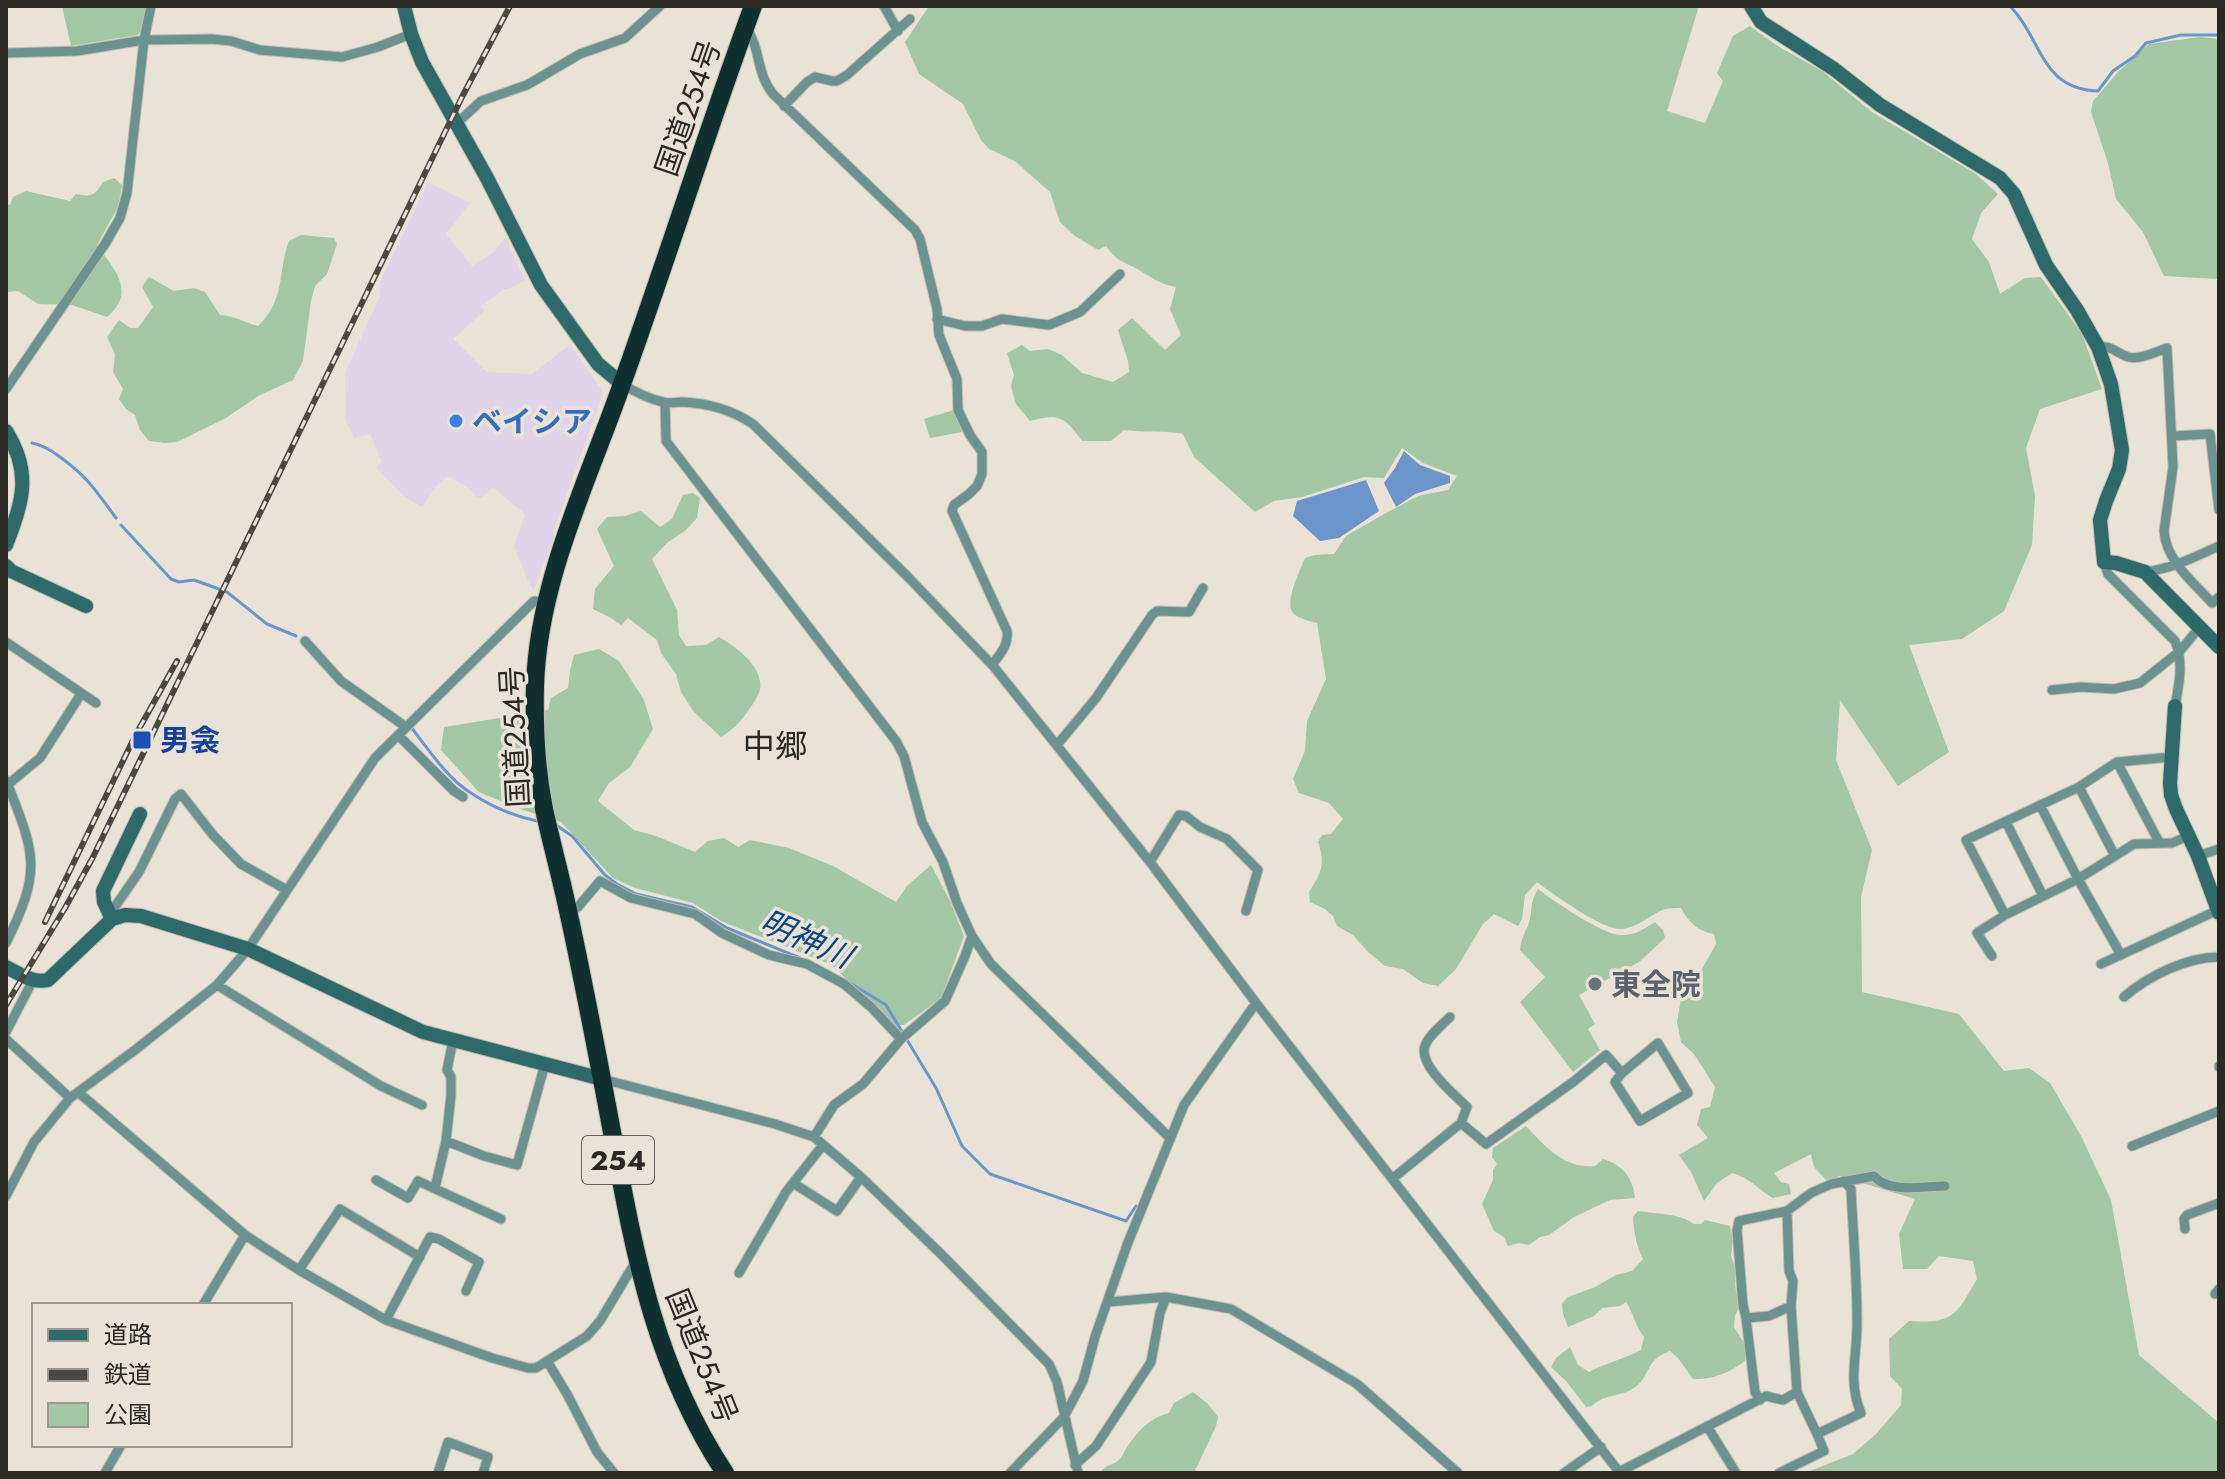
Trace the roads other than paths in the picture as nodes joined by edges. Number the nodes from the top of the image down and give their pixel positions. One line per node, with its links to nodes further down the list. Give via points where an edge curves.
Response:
1 (151, 6): 11 (street)
2 (404, 6): 10 (street)
3 (660, 6): 14 (street, via 625,38 481,101)
4 (753, 6): 8 (highway, 国道254号 / 254)
5 (884, 6): 9 (street)
6 (1751, 6): 17 (street, via 1761,22 1880,105 2000,178 2014,194 2046,265)
7 (910, 19): 9 (street)
8 (746, 27): 13 (street, via 764,82); 18 (highway, 国道254号 / 254)
9 (898, 31): 13 (street, via 847,75 832,81 815,77)
10 (411, 34): 11 (street, via 342,57 260,50 212,39); 14 (street)
11 (144, 40): 12 (street, via 77,51); 19 (street, via 120,218)
12 (6, 53)
13 (784, 106): 16 (street, via 915,230)
14 (456, 124): 18 (street, via 541,285 598,364)
15 (1120, 274): 16 (street, via 1080,312 1049,325 1002,319 965,326)
16 (937, 319): 39 (street, via 957,379 958,410 982,452 977,486 952,511 1007,631 1006,645)
17 (2098, 347): 22 (street, via 2108,346 2129,357 2167,348); 26 (street, via 2111,384 2122,450 2100,520)
18 (622, 384): 20 (street); 32 (highway, 国道254号 / 254)
19 (6, 389)
20 (665, 403): 39 (street, via 716,406 753,424); 69 (street, via 666,441 896,741 922,822)
21 (6, 431): 24 (street, via 22,465 23,488)
22 (2173, 436): 23 (street, via 2210,434); 27 (street, via 2164,531)
23 (2219, 510)
24 (6, 545)
25 (2219, 546): 27 (street)
26 (2104, 562): 29 (street); 38 (street, via 2108,574)
27 (2177, 565): 29 (street); 31 (street, via 2212,603)
28 (6, 566): 33 (street)
29 (2145, 572): 34 (street)
30 (1203, 588): 46 (street, via 1189,612 1152,615)
31 (2219, 597)
32 (547, 602): 44 (street, via 534,601); 66 (highway, 国道254号 / 254, via 535,687 538,753 545,811)
33 (86, 606)
34 (2199, 628): 37 (street); 38 (street)
35 (305, 641): 44 (street, via 341,681)
36 (6, 642): 41 (street)
37 (2219, 647)
38 (2180, 651): 40 (street, via 2140,683); 43 (street)
39 (992, 665): 46 (street)
40 (2052, 690)
41 (81, 694): 42 (street); 49 (street, via 40,758)
42 (96, 703)
43 (2175, 706): 47 (street)
44 (406, 727): 45 (street)
45 (398, 735): 51 (street); 62 (street, via 375,758)
46 (1057, 745): 60 (street)
47 (2171, 757): 48 (street); 55 (street, via 2171,795)
48 (2117, 762): 50 (street); 56 (street)
49 (7, 784): 70 (street, via 28,840 32,871 26,900)
50 (2079, 787): 52 (street); 58 (street)
51 (463, 797)
52 (2040, 805): 54 (street); 61 (street)
53 (140, 814): 68 (street, via 103,891)
54 (2006, 822): 63 (street); 67 (street, via 1966,840)
55 (2188, 836): 56 (street); 59 (street)
56 (2159, 842): 58 (street, via 2134,844)
57 (2219, 849): 59 (street)
58 (2115, 856): 61 (street)
59 (2198, 856): 64 (street)
60 (1150, 862): 65 (street, via 1179,815 1186,816 1227,839 1258,870); 80 (street)
61 (2078, 879): 63 (street); 72 (street)
62 (287, 890): 68 (street, via 241,864 181,794); 71 (street)
63 (2043, 896): 67 (street)
64 (2218, 904): 72 (street)
65 (1246, 911)
66 (569, 913): 83 (street, via 600,881 631,898 695,914 722,933 769,955 807,964 844,984); 88 (highway, 国道254号 / 254)
67 (2005, 915): 73 (street, via 1977,933)
68 (112, 919): 71 (street, via 141,916); 77 (street, via 52,978)
69 (972, 936): 83 (street, via 945,1001); 94 (street, via 991,964)
70 (6, 943)
71 (248, 949): 78 (street); 85 (street, via 423,1032)
72 (2121, 955): 75 (street)
73 (1992, 956)
74 (2219, 957): 79 (street, via 2151,978)
75 (2101, 964)
76 (6, 967): 77 (street)
77 (33, 980): 82 (street)
78 (217, 985): 89 (street); 90 (street, via 381,1086)
79 (2124, 997)
80 (1256, 1003): 94 (street, via 1184,1105); 99 (street)
81 (1450, 1017): 92 (street, via 1425,1045 1424,1054 1467,1107)
82 (6, 1032)
83 (905, 1035): 93 (street, via 863,1084 834,1105)
84 (6, 1039): 89 (street)
85 (453, 1040): 86 (street); 95 (street)
86 (545, 1064): 88 (street); 95 (street, via 517,1165)
87 (1622, 1073): 87 (street, via 1658,1043 1688,1093 1640,1121 1615,1082); 92 (street, via 1606,1055 1486,1144)
88 (602, 1079): 93 (street); 112 (highway, 国道254号 / 254)
89 (74, 1095): 105 (street, via 34,1142); 110 (street)
90 (422, 1105)
91 (2219, 1111): 97 (street)
92 (1461, 1123): 99 (street)
93 (814, 1137): 96 (street)
94 (1170, 1138): 117 (street)
95 (446, 1141): 104 (street)
96 (823, 1145): 98 (street); 102 (street)
97 (2132, 1146)
98 (861, 1177): 102 (street, via 837,1211); 125 (street, via 1049,1364)
99 (1392, 1179): 129 (street)
100 (376, 1180): 104 (street, via 408,1198 418,1181)
101 (1844, 1181): 103 (street, via 1874,1176 1880,1183 1905,1189); 107 (street, via 1811,1193); 127 (street, via 1851,1189 1857,1308 1853,1387 1861,1413)
102 (793, 1183): 114 (street)
103 (1945, 1186)
104 (435, 1188): 108 (street)
105 (6, 1196)
106 (2219, 1203): 109 (street, via 2187,1215)
107 (1787, 1211): 119 (street); 120 (street, via 1739,1221)
108 (501, 1219)
109 (2185, 1229)
110 (245, 1235): 113 (street); 118 (street)
111 (420, 1257): 113 (street, via 340,1209); 115 (street, via 430,1237 479,1262); 121 (street)
112 (638, 1259): 122 (street, via 587,1336); 136 (highway, 国道254号 / 254, via 668,1364)
113 (299, 1270): 121 (street)
114 (739, 1273)
115 (466, 1291)
116 (1166, 1297): 117 (street); 130 (street, via 1151,1362); 138 (street, via 1231,1309 1339,1372)
117 (1108, 1302): 125 (street, via 1083,1381)
118 (204, 1303)
119 (1791, 1306): 120 (street); 123 (street)
120 (1746, 1318): 124 (street)
121 (386, 1320): 122 (street, via 528,1368)
122 (547, 1361): 135 (street)
123 (1797, 1392): 124 (street, via 1783,1400); 127 (street)
124 (1760, 1400): 126 (street)
125 (1064, 1417): 130 (street); 137 (street)
126 (1707, 1426): 131 (street); 140 (street)
127 (1817, 1434): 141 (street, via 1824,1451)
128 (120, 1447): 132 (street)
129 (1601, 1447): 131 (street); 139 (street)
130 (1077, 1469)
131 (1620, 1472)
132 (105, 1473)
133 (438, 1473): 134 (street, via 448,1442 488,1457)
134 (483, 1473)
135 (614, 1473)
136 (725, 1473)
137 (1010, 1473)
138 (1458, 1473)
139 (1564, 1473)
140 (1736, 1473)
141 (1779, 1473)

